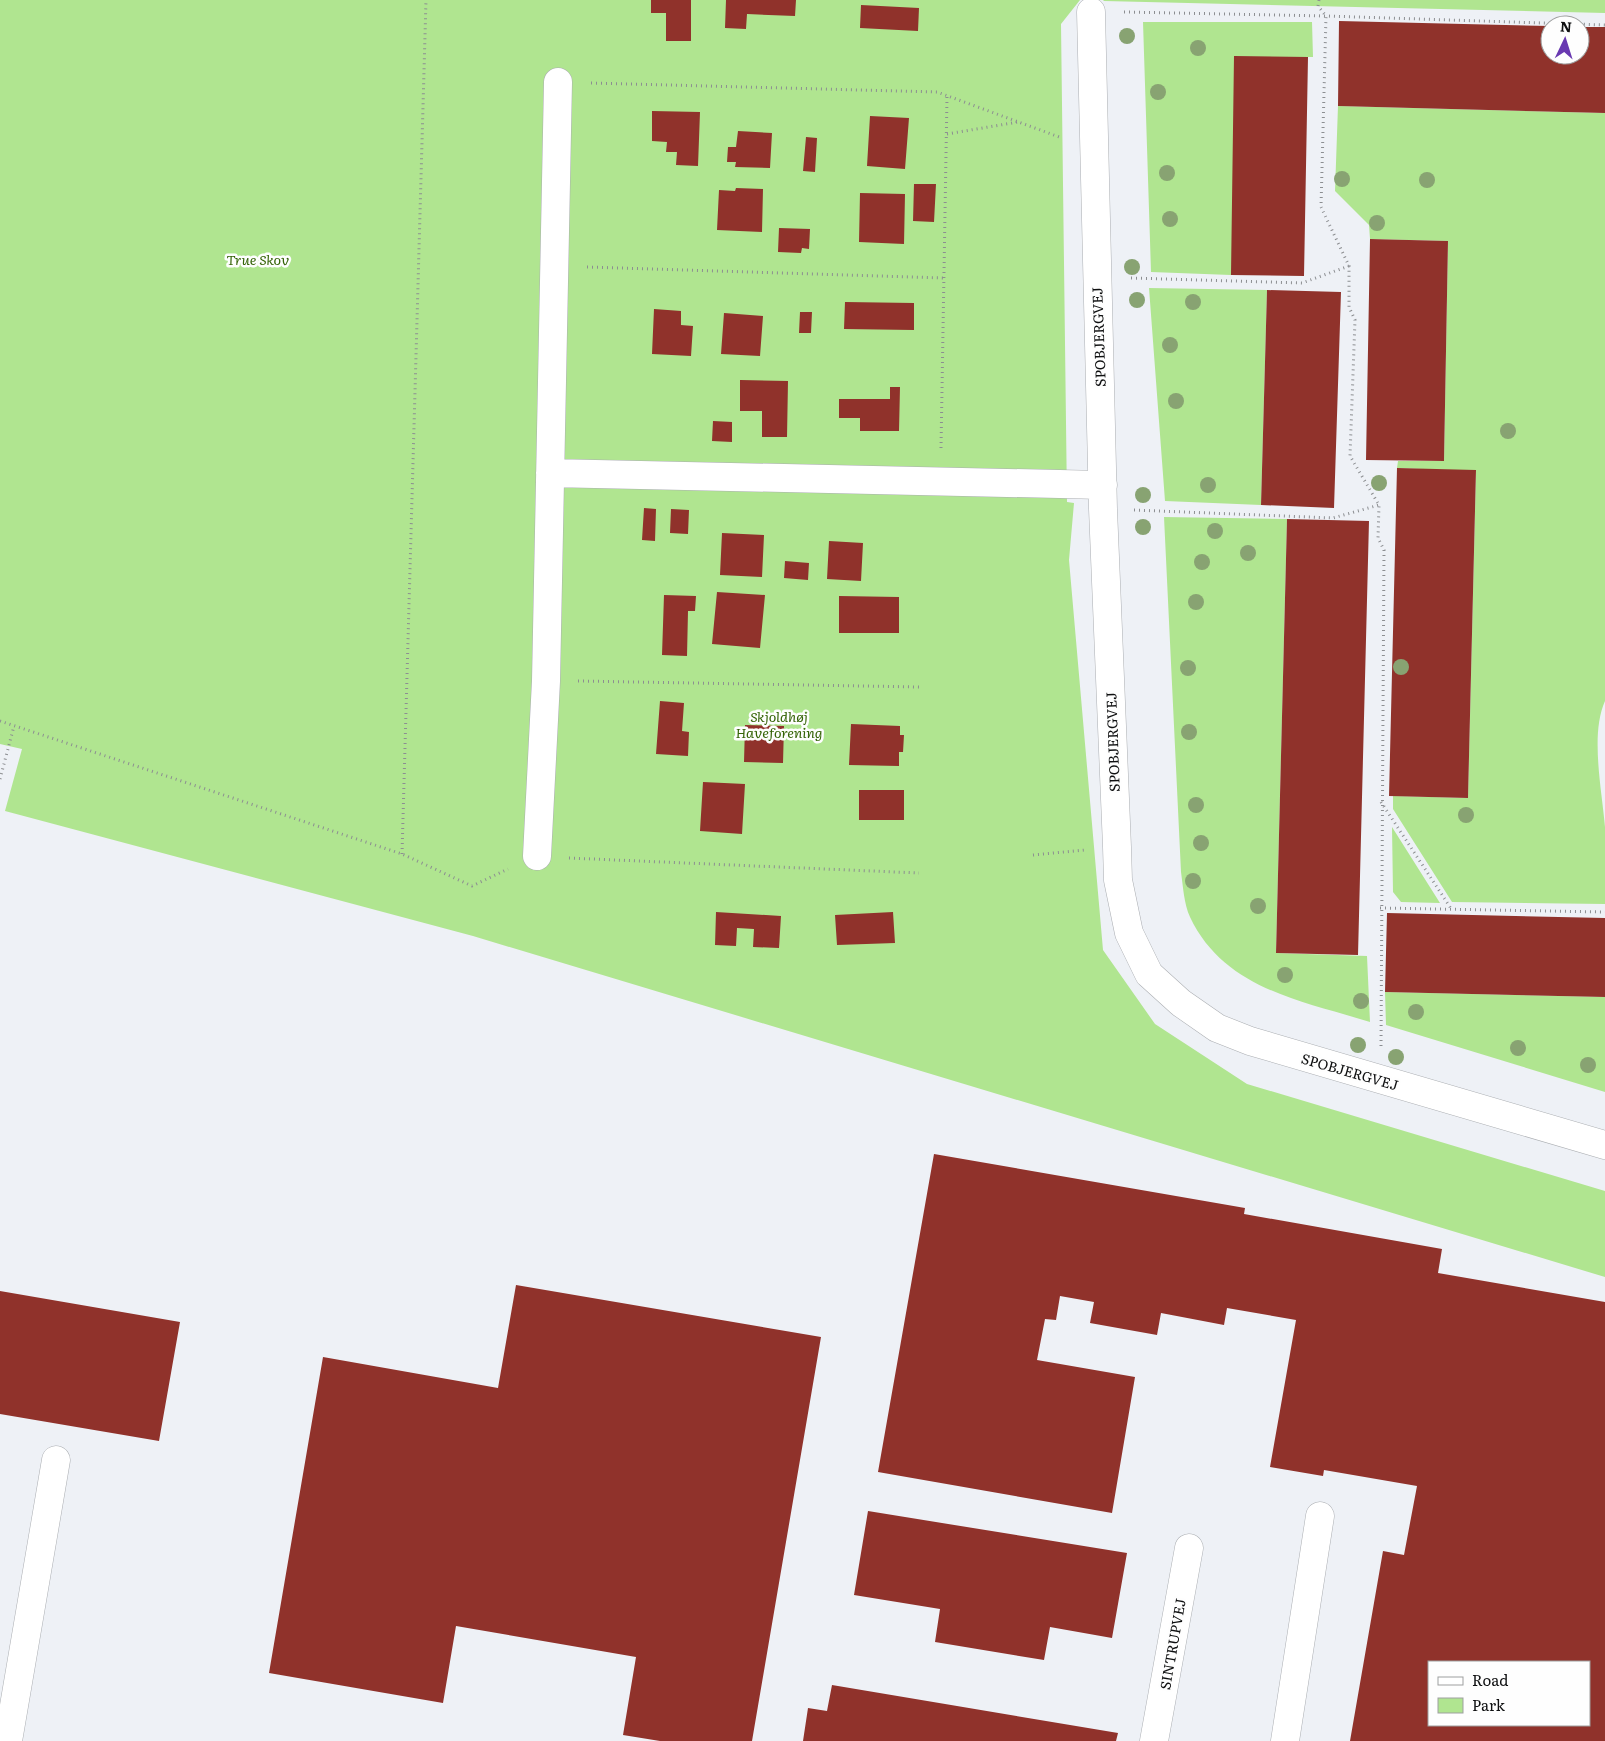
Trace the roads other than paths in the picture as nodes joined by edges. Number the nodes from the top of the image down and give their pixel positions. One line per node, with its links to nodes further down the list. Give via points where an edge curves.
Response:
1 (1091, 12): 4 (street, SPOBJERGVEJ)
2 (558, 82): 3 (street)
3 (550, 473): 4 (street, via 940,481); 5 (street, via 546,681)
4 (1103, 497): 6 (street, SPOBJERGVEJ, via 1118,880 1129,933 1149,974 1181,1003 1217,1028 1250,1041)
5 (537, 856)
6 (1605, 1146)
7 (56, 1460): 10 (street)
8 (1320, 1516): 12 (street)
9 (1189, 1548): 11 (street, SINTRUPVEJ)
10 (8, 1741)
11 (1154, 1741)
12 (1285, 1741)

